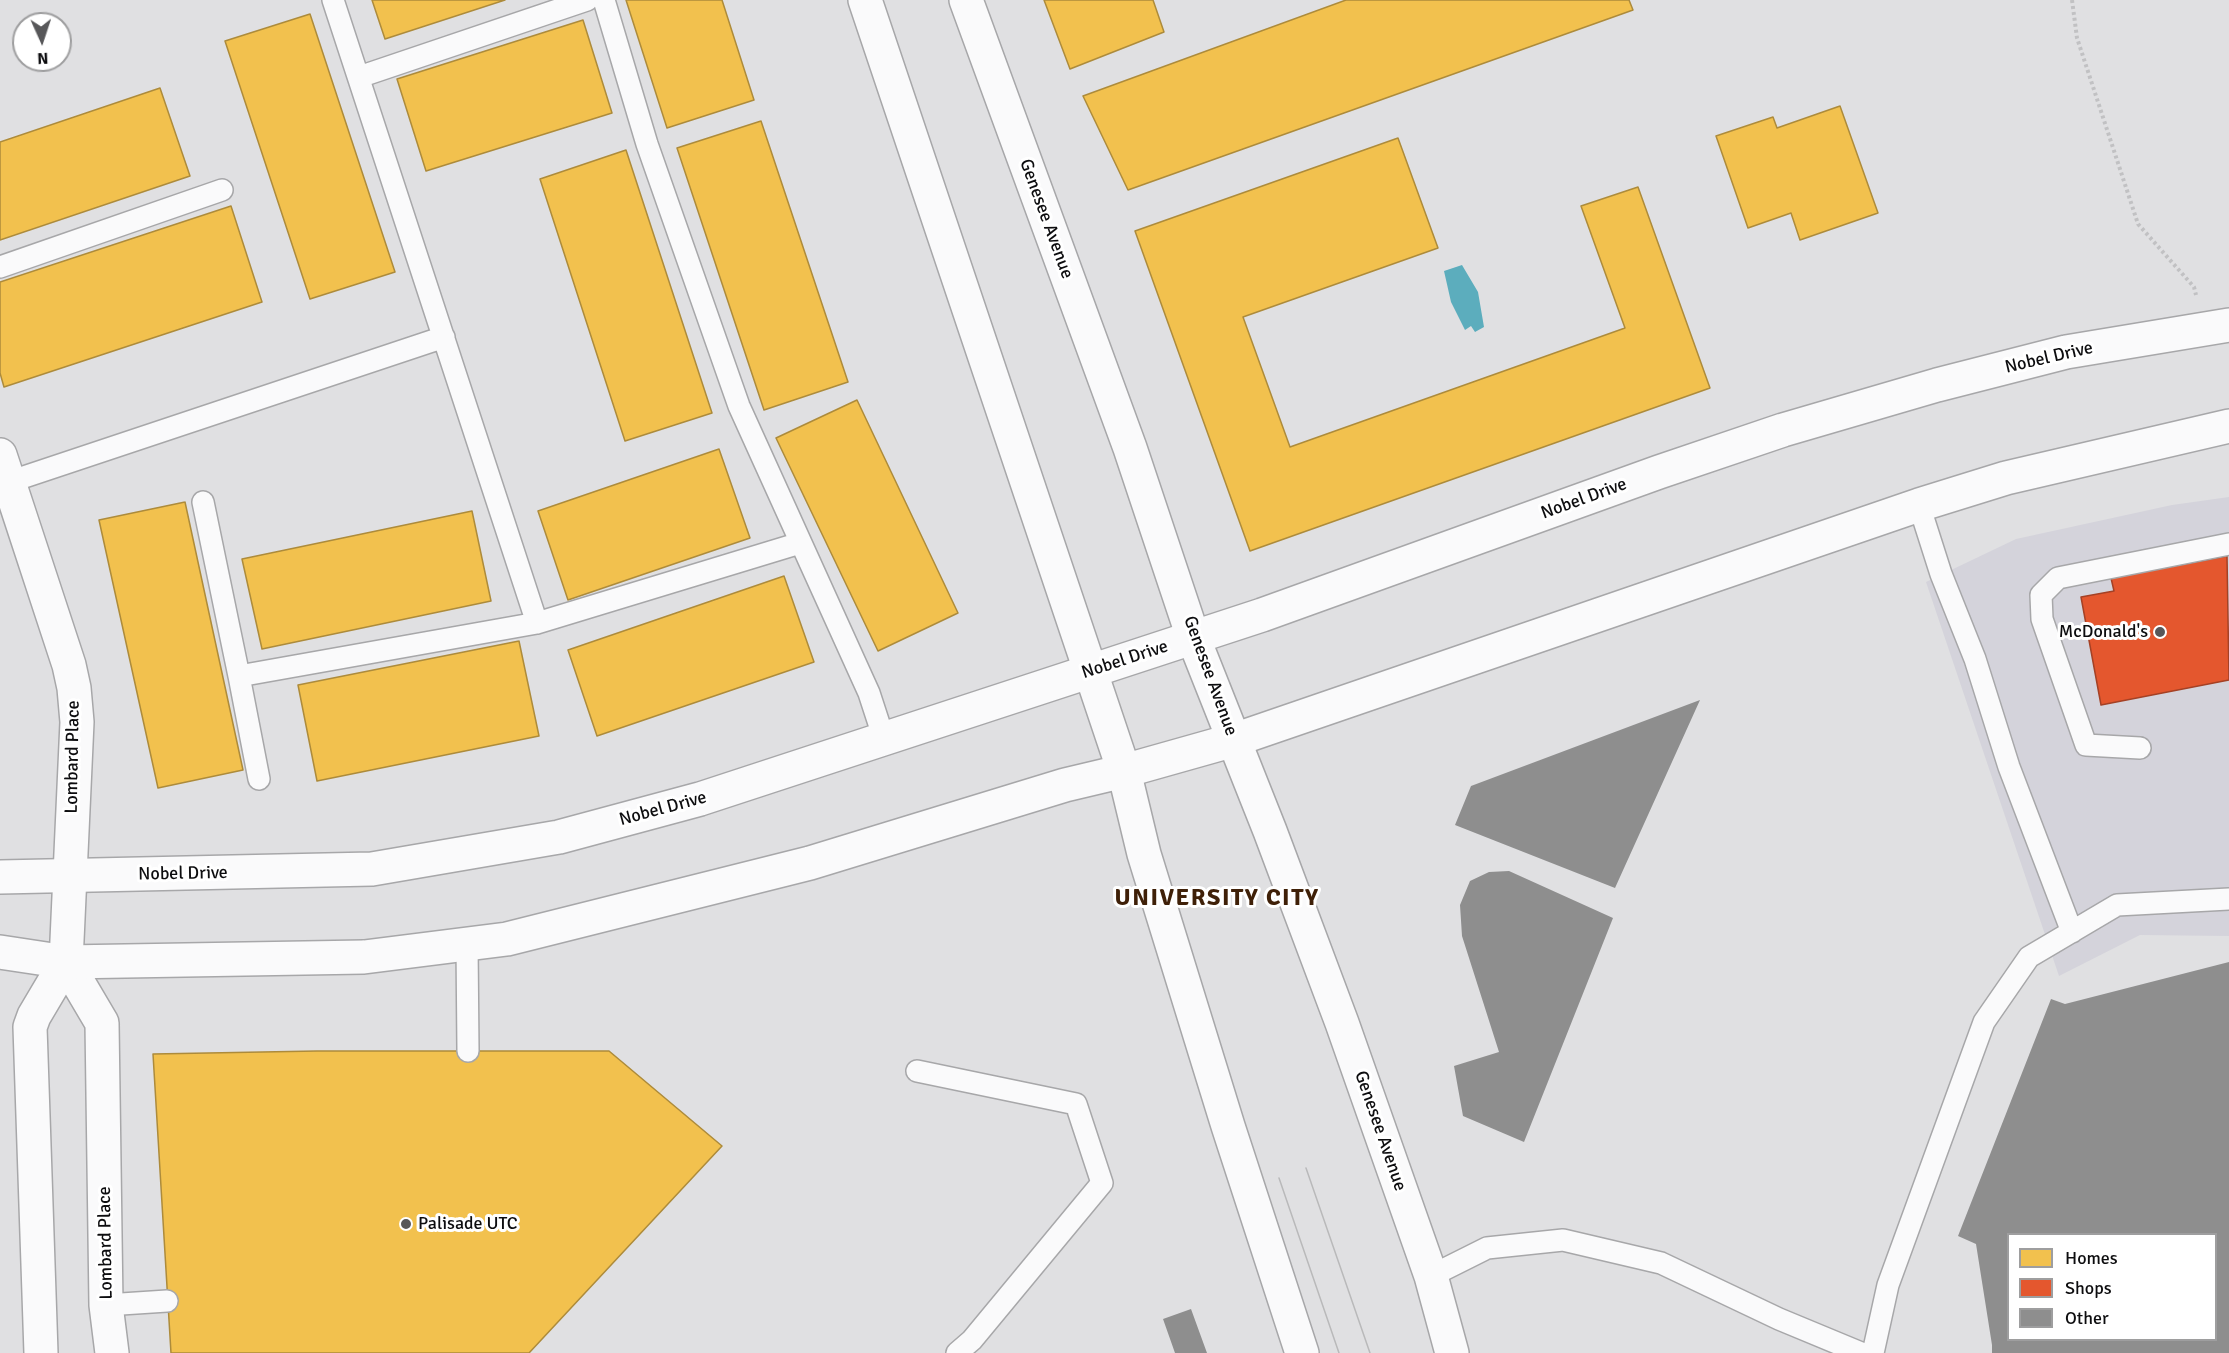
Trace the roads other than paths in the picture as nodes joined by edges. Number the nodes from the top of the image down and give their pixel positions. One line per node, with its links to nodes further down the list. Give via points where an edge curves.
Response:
1 (333, 0): 6 (lane)
2 (588, 0): 6 (lane)
3 (604, 0): 15 (lane, via 647,144 739,406)
4 (865, 0): 19 (main road)
5 (966, 0): 18 (main road, Genesee Avenue, via 1130,448)
6 (358, 77): 10 (lane)
7 (222, 190): 8 (lane)
8 (0, 267)
9 (2217, 326): 18 (main road, Nobel Drive, via 2066,352 1783,430)
10 (444, 337): 12 (lane); 17 (lane)
11 (2229, 426): 14 (main road, via 2006,478)
12 (4, 468): 26 (main road, Lombard Place, via 74,688 77,722)
13 (203, 502): 20 (lane)
14 (1919, 505): 22 (main road); 29 (lane, via 2009,767)
15 (800, 543): 17 (lane); 21 (lane, via 869,693)
16 (2229, 544): 23 (lane, via 2058,578 2041,595 2042,620 2086,745)
17 (537, 623): 20 (lane)
18 (1194, 637): 19 (main road, Nobel Drive); 22 (main road, Genesee Avenue)
19 (1091, 671): 21 (main road, Nobel Drive); 24 (main road)
20 (239, 675): 25 (lane)
21 (884, 739): 26 (main road, Nobel Drive, via 700,799 559,837 372,869)
22 (1234, 740): 24 (main road); 35 (main road, Genesee Avenue, via 1342,1023)
23 (2140, 748)
24 (1124, 771): 30 (main road, via 1065,785 810,863 518,937); 41 (main road, via 1147,866)
25 (259, 779)
26 (70, 876): 27 (main road, Nobel Drive); 32 (main road, Lombard Place)
27 (0, 877)
28 (2229, 899): 29 (lane, via 2117,904)
29 (2072, 932): 44 (lane, via 2029,957 1984,1022 1888,1285)
30 (467, 944): 32 (main road, via 364,957); 33 (lane)
31 (0, 952): 32 (main road)
32 (66, 962): 37 (main road, Lombard Place, via 102,1023); 38 (main road, Lombard Place, via 30,1027)
33 (468, 1051)
34 (918, 1071): 40 (lane, via 1076,1104 1102,1183)
35 (1431, 1276): 42 (main road, Genesee Avenue); 43 (lane, via 1487,1248 1563,1240 1661,1263)
36 (167, 1301): 37 (lane)
37 (106, 1305): 39 (main road, Lombard Place)
38 (41, 1353)
39 (112, 1353)
40 (957, 1353)
41 (1302, 1353)
42 (1452, 1353)
43 (1861, 1353)
44 (1873, 1353)

